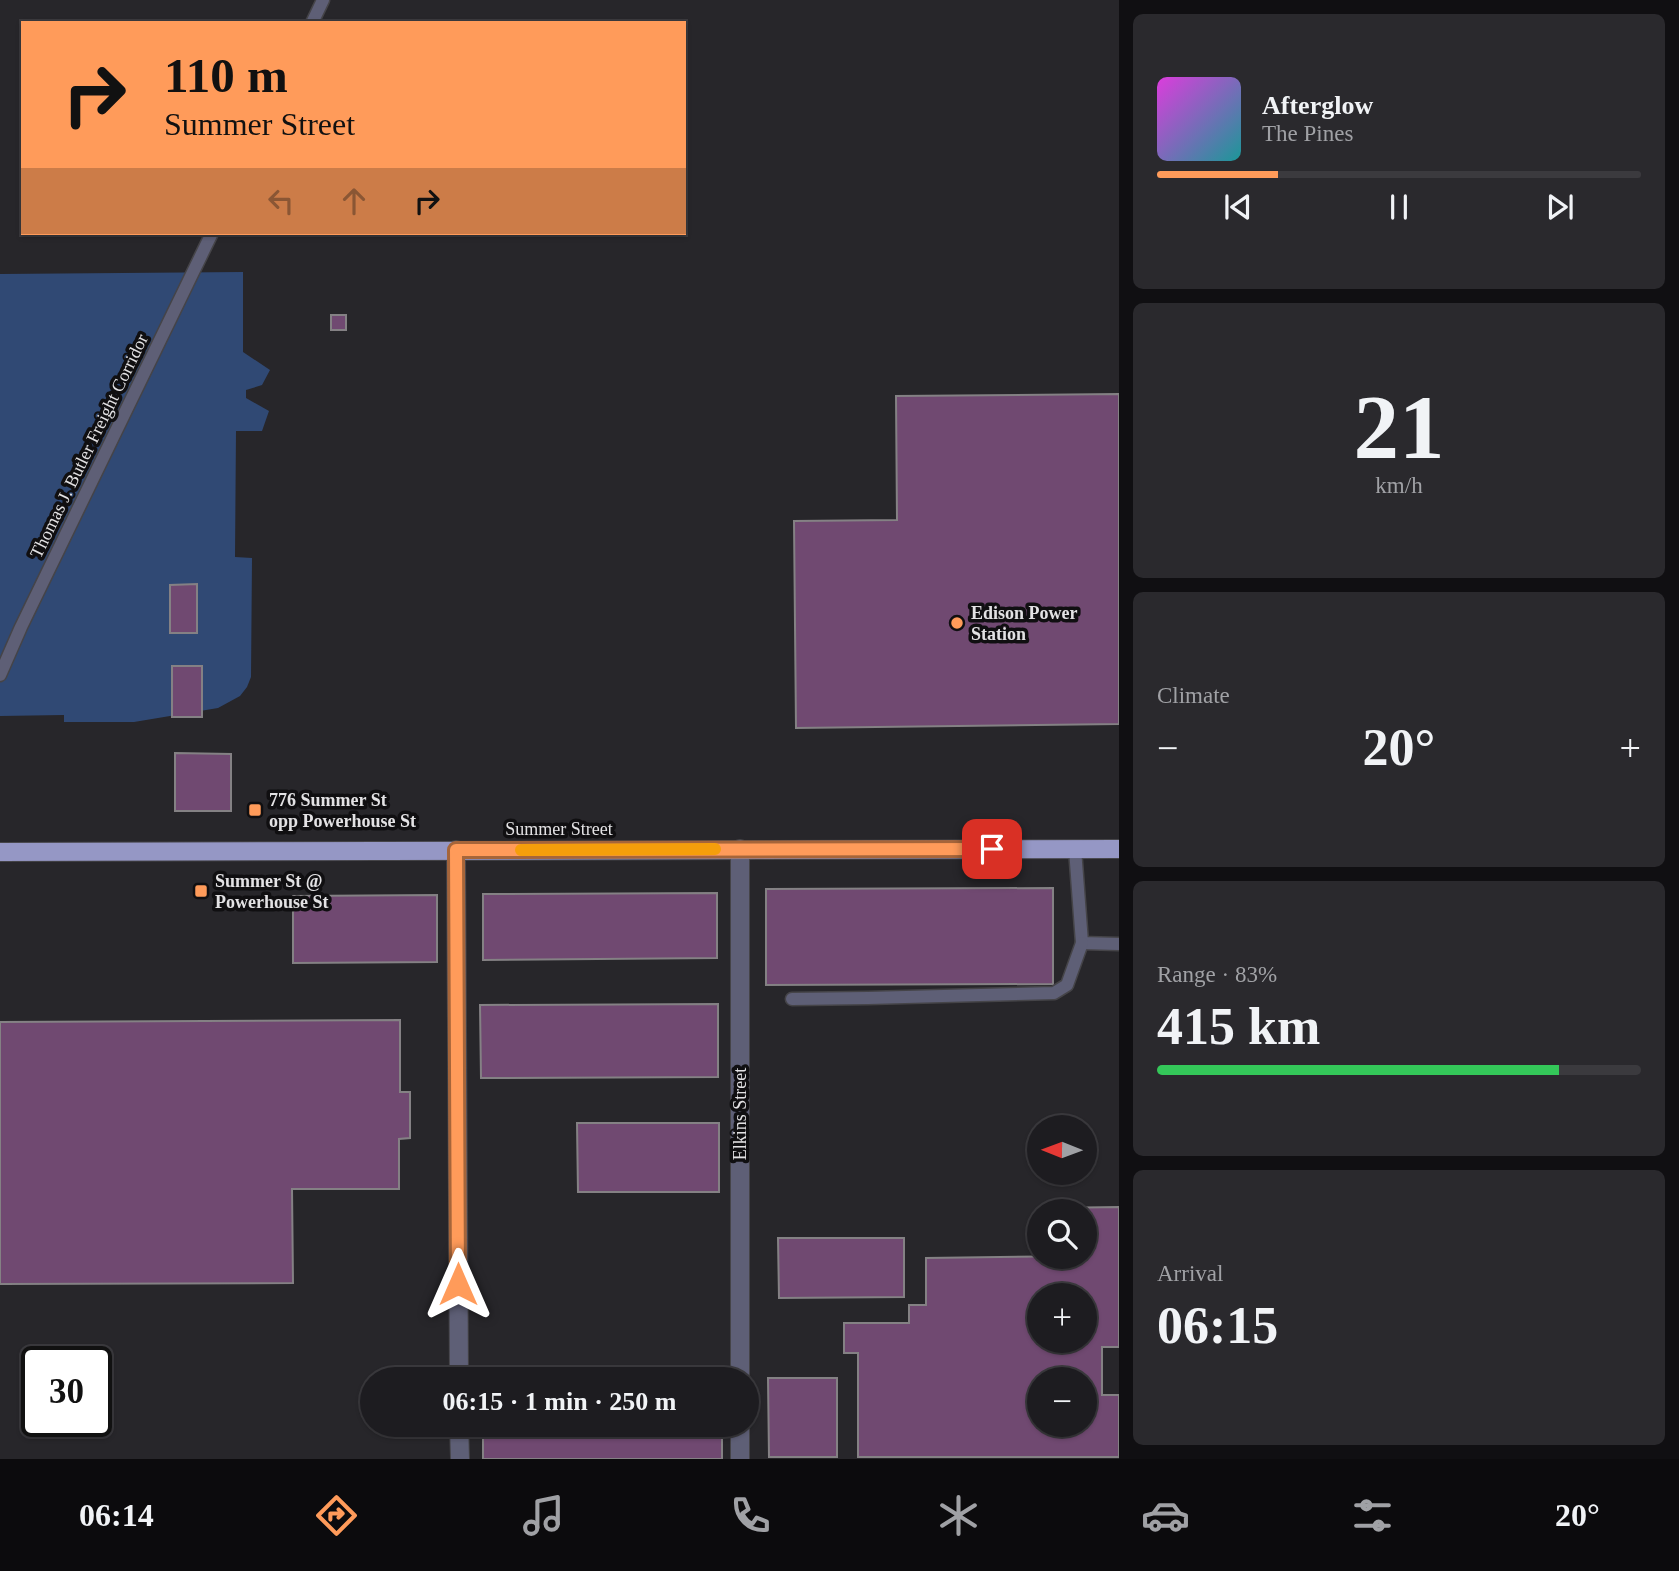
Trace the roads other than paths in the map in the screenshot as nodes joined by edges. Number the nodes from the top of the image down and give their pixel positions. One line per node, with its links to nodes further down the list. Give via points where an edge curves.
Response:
1 (323, 0): 2 (lane)
2 (313, 21)
3 (211, 235): 4 (lane, Thomas J. Butler Freight Corridor)
4 (0, 675)
5 (740, 849): 6 (main road, Summer Street); 8 (main road, Summer Street); 14 (street, Elkins Street)
6 (1075, 849): 7 (main road, Summer Street); 10 (lane)
7 (1119, 849)
8 (456, 850): 9 (main road, Summer Street); 13 (street)
9 (0, 852)
10 (1082, 943): 11 (lane); 12 (lane, via 1067,985 1054,993)
11 (1119, 944)
12 (792, 999)
13 (459, 1367)
14 (740, 1367)
15 (459, 1437): 17 (street)
16 (740, 1437): 18 (street)
17 (460, 1459)
18 (740, 1459)

